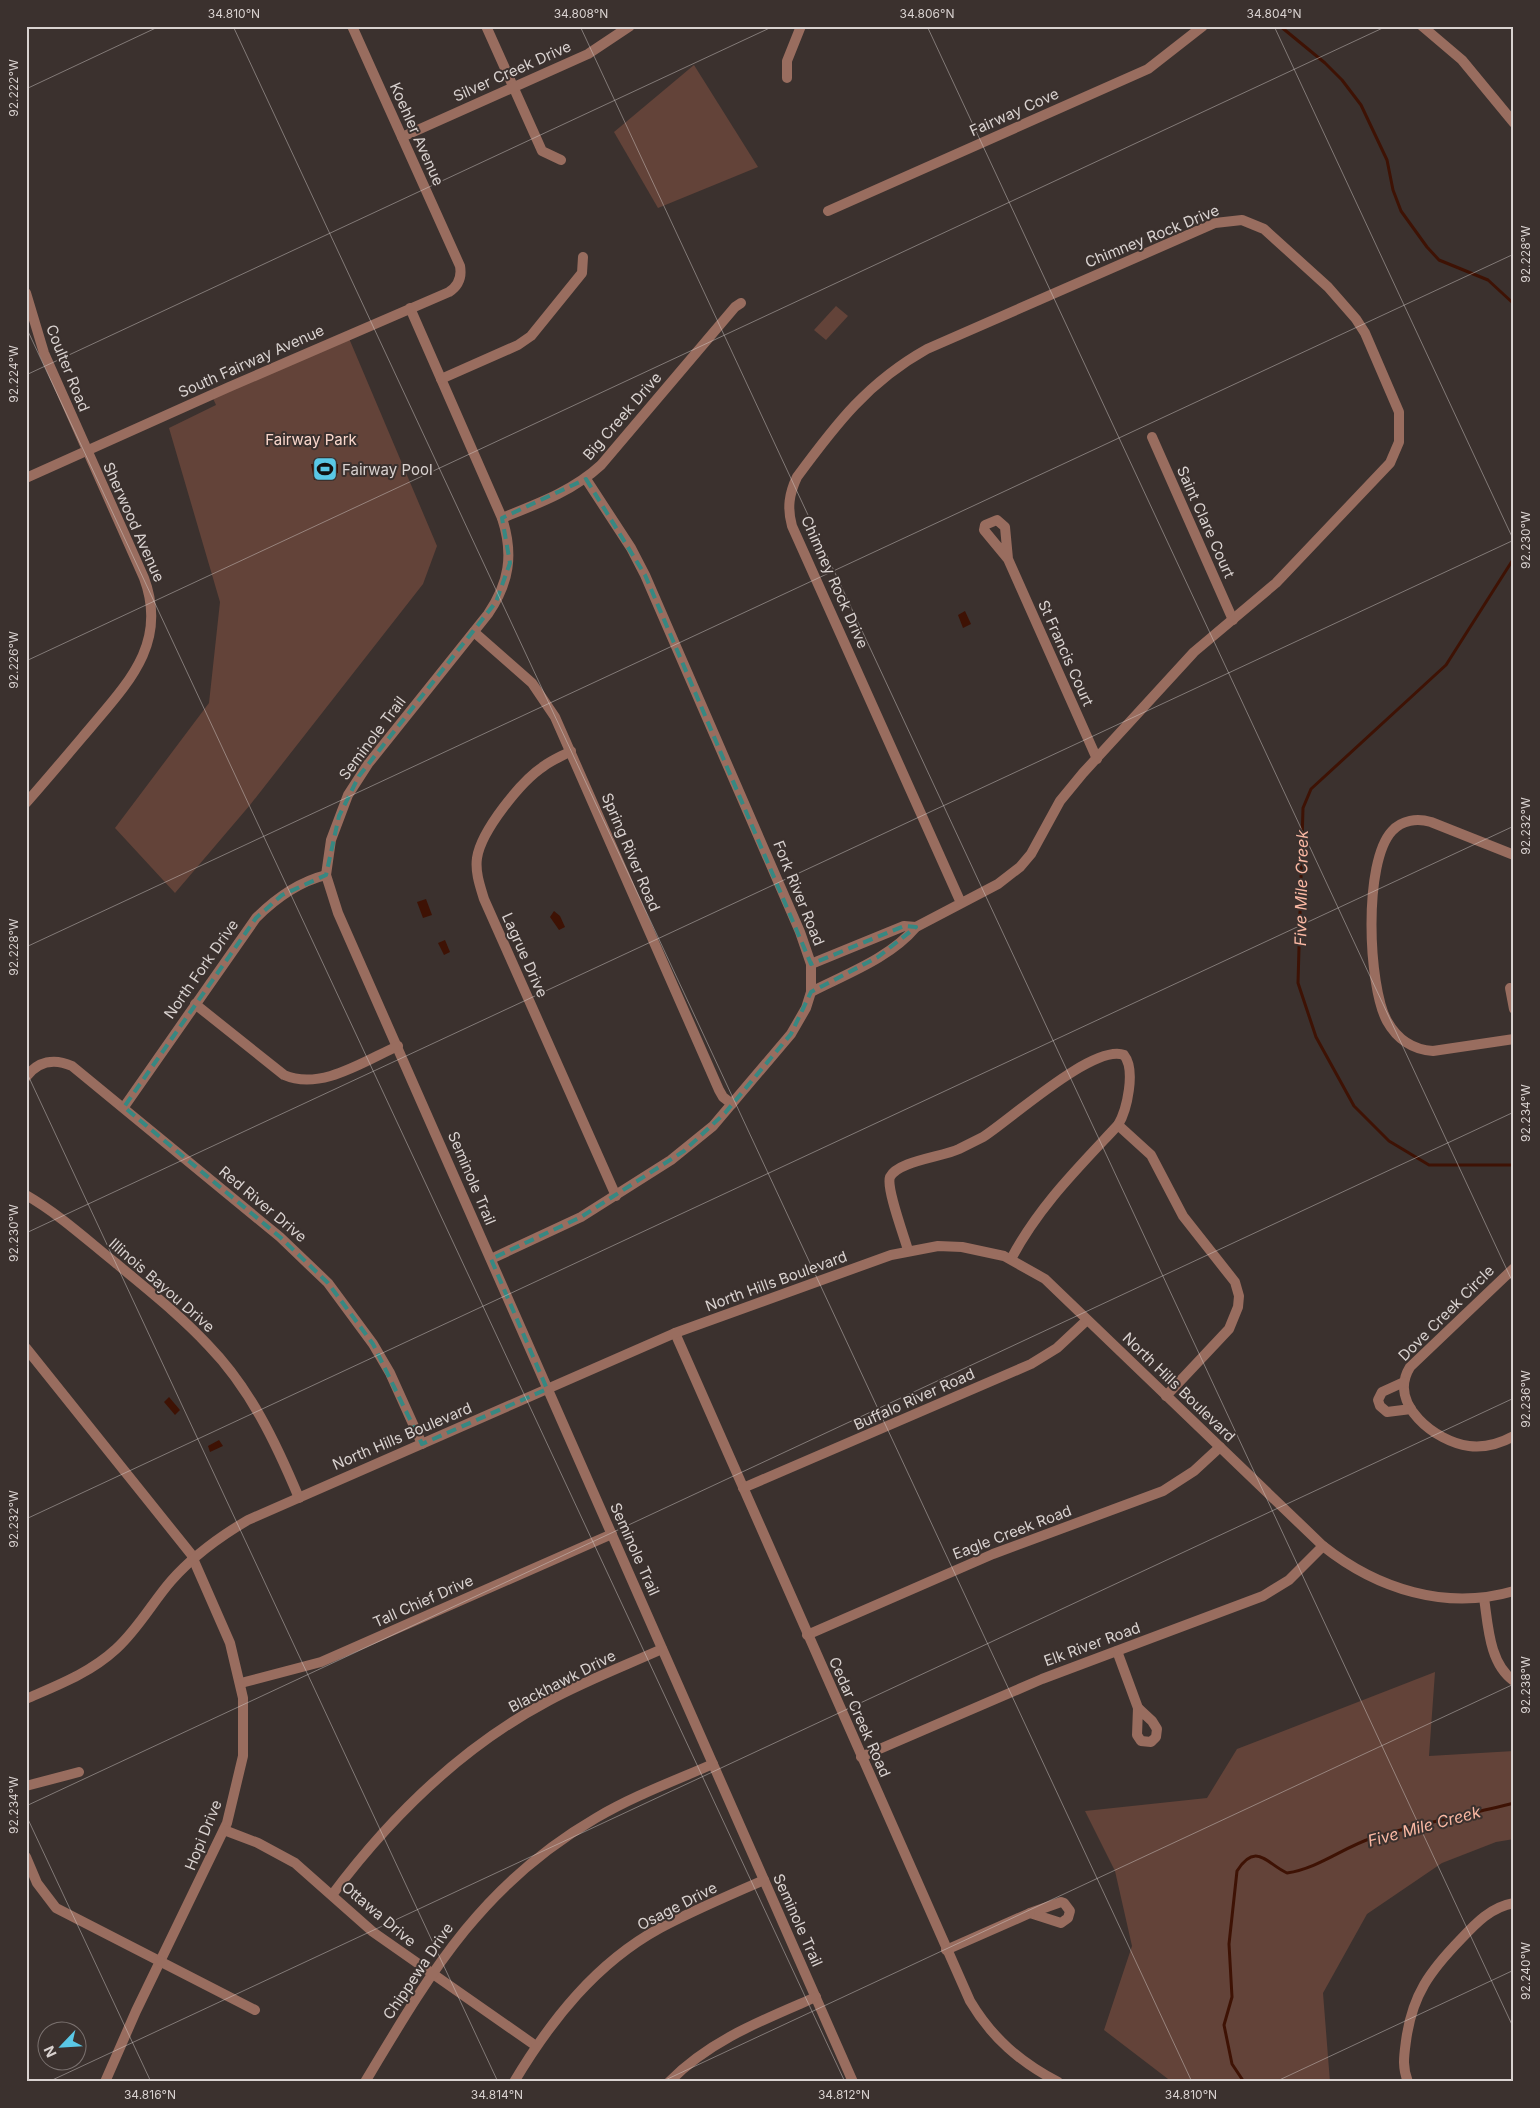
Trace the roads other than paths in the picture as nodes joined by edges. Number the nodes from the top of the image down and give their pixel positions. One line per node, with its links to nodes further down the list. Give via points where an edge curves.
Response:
1 (352, 26): 10 (street, Koehler Avenue)
2 (486, 26): 8 (street)
3 (630, 26): 8 (street, Silver Creek Drive, via 588,54)
4 (802, 26): 7 (street, via 788,61)
5 (1203, 26): 12 (street, Fairway Cove, via 1148,70)
6 (1422, 26): 9 (street, via 1462,60)
7 (787, 78)
8 (513, 86): 10 (street, Silver Creek Drive); 11 (street, via 542,151)
9 (1514, 123)
10 (402, 136): 13 (street, Koehler Avenue)
11 (561, 160)
12 (828, 211)
13 (455, 254): 17 (street, South Fairway Avenue, via 461,269 457,285 449,292)
14 (583, 257): 18 (street, via 582,273 531,336 518,345)
15 (26, 293): 20 (street, Coulter Road, via 44,353)
16 (741, 303): 22 (street, Big Creek Drive, via 615,450)
17 (410, 308): 18 (street, Seminole Trail); 20 (street, South Fairway Avenue)
18 (441, 379): 23 (street, Seminole Trail)
19 (1152, 437): 25 (street, Saint Clare Court)
20 (86, 452): 21 (street, South Fairway Avenue); 29 (street, Sherwood Avenue, via 144,578 151,600 151,629 144,655 128,683)
21 (26, 478)
22 (586, 479): 23 (street, Big Creek Drive); 34 (street, Fork River Road, via 645,575 787,901)
23 (502, 518): 26 (street, Seminole Trail, via 510,548 508,573 496,602)
24 (1008, 559): 28 (street, St Francis Court)
25 (1233, 620): 28 (street, Chimney Rock Drive, via 1194,652); 32 (street, Chimney Rock Drive, via 1276,583 1384,472 1395,455 1401,431 1396,403 1356,319 1328,287 1264,229 1242,220 1215,223 927,349 903,363 862,396 797,478 789,501 790,518)
26 (474, 632): 27 (street, Spring River Road, via 532,683 555,716); 31 (street, Seminole Trail, via 359,776 339,816 331,840)
27 (571, 751): 42 (street, Spring River Road, via 719,1090); 46 (street, Lagrue Drive, via 543,766 496,817 480,843 477,870 484,899)
28 (1096, 759): 32 (street, Chimney Rock Drive, via 1060,801 1031,854 1020,867 998,884)
29 (26, 803)
30 (1514, 855): 39 (street, via 1431,822 1416,819 1405,822 1391,831 1383,846 1374,881 1371,919 1378,997 1388,1023 1404,1042 1420,1050 1433,1051)
31 (326, 874): 37 (street, North Fork Drive, via 296,886 260,914); 40 (street, Seminole Trail, via 338,913)
32 (961, 903): 33 (street, Chimney Rock Drive)
33 (916, 927): 34 (street, Chimney Rock Drive, via 904,926); 36 (street, Chimney Rock Drive, via 909,936 878,957)
34 (811, 964): 36 (street, Fork River Road)
35 (1510, 988): 38 (street)
36 (811, 992): 42 (street, Fork River Road, via 791,1034)
37 (195, 1004): 40 (street, via 284,1075 300,1080 321,1078); 43 (street, North Fork Drive)
38 (1514, 1009)
39 (1514, 1039)
40 (398, 1046): 48 (street, Seminole Trail)
41 (26, 1077): 43 (street, Red River Drive, via 44,1063 63,1062)
42 (732, 1104): 46 (street, Fork River Road, via 684,1151)
43 (124, 1107): 59 (street, Red River Drive, via 280,1237 328,1283 390,1373)
44 (1118, 1124): 47 (street, via 1128,1102 1127,1057 1114,1053 1092,1061 1048,1088 983,1136 947,1154 895,1170 889,1180 890,1193); 49 (street, via 1044,1206); 56 (street, via 1151,1155 1183,1216 1230,1274 1238,1291 1238,1307 1230,1329)
45 (26, 1195): 62 (street, Illinois Bayou Drive, via 64,1221 181,1318 209,1346 251,1401)
46 (616, 1196): 48 (street, Fork River Road, via 550,1234)
47 (908, 1250): 49 (street, North Hills Boulevard, via 952,1246 978,1249); 52 (street, North Hills Boulevard)
48 (491, 1259): 55 (street, Seminole Trail)
49 (1011, 1259): 51 (street, North Hills Boulevard, via 1045,1279)
50 (1514, 1268): 54 (street, Dove Creek Circle, via 1410,1367)
51 (1087, 1320): 56 (street, North Hills Boulevard); 61 (street, Buffalo River Road, via 1057,1348 1031,1364)
52 (675, 1333): 55 (street, North Hills Boulevard); 61 (street, Cedar Creek Road)
53 (26, 1348): 65 (street)
54 (1404, 1382): 57 (street, Dove Creek Circle, via 1404,1394); 57 (street, Dove Creek Circle, via 1382,1392 1378,1400 1387,1412)
55 (548, 1389): 59 (street, North Hills Boulevard); 63 (street, Seminole Trail)
56 (1166, 1396): 60 (street, North Hills Boulevard)
57 (1411, 1409): 58 (street, Dove Creek Circle, via 1434,1432 1458,1444 1488,1445)
58 (1514, 1436)
59 (422, 1444): 62 (street, North Hills Boulevard)
60 (1220, 1447): 64 (street, North Hills Boulevard); 68 (street, Eagle Creek Road, via 1194,1471 1163,1491 993,1554)
61 (743, 1488): 68 (street, Cedar Creek Road)
62 (299, 1498): 65 (street, North Hills Boulevard, via 248,1520)
63 (612, 1534): 69 (street, Seminole Trail); 72 (street, Tall Chief Drive, via 320,1662)
64 (1323, 1546): 67 (street, North Hills Boulevard, via 1362,1574 1388,1585 1441,1598); 70 (street, Elk River Road, via 1289,1580 1263,1596)
65 (193, 1558): 72 (street, Hopi Drive, via 230,1643); 73 (street, North Hills Boulevard, via 111,1654 79,1675)
66 (1514, 1591): 67 (street, North Hills Boulevard)
67 (1484, 1598): 71 (street, via 1497,1661)
68 (808, 1635): 75 (street, Cedar Creek Road)
69 (662, 1648): 76 (street, Seminole Trail); 82 (street, Blackhawk Drive, via 548,1701 468,1753 392,1821)
70 (1117, 1651): 74 (street); 75 (street, Elk River Road, via 1034,1682)
71 (1514, 1681)
72 (241, 1683): 79 (street, Hopi Drive, via 245,1718 243,1756)
73 (26, 1699)
74 (1138, 1708)
75 (861, 1757): 85 (street, Cedar Creek Road)
76 (713, 1764): 81 (street, Seminole Trail); 87 (street, Chippewa Drive, via 612,1809 560,1840 486,1905)
77 (79, 1772): 78 (street)
78 (26, 1786)
79 (224, 1830): 82 (street, Ottawa Drive, via 276,1851); 86 (street, Hopi Drive)
80 (26, 1857): 86 (street, via 37,1883 56,1908)
81 (764, 1880): 88 (street, Seminole Trail); 90 (street, Osage Drive, via 659,1928 623,1953 570,2001)
82 (332, 1895): 87 (street, Ottawa Drive, via 373,1932)
83 (1514, 1903): 97 (street, via 1498,1908 1480,1920 1436,1964 1427,1978 1417,1996 1407,2030 1403,2064)
84 (1030, 1913): 85 (street)
85 (946, 1950): 96 (street, Cedar Creek Road, via 987,2028 1017,2057)
86 (159, 1962): 89 (street); 91 (street, Hopi Drive)
87 (431, 1974): 90 (street, Ottawa Drive); 92 (street, Chippewa Drive)
88 (816, 1997): 94 (street, via 711,2046); 95 (street, Seminole Trail)
89 (255, 2010)
90 (536, 2046): 93 (street, Osage Drive)
91 (105, 2082)
92 (365, 2082)
93 (514, 2082)
94 (669, 2082)
95 (853, 2082)
96 (1058, 2082)
97 (1408, 2082)

